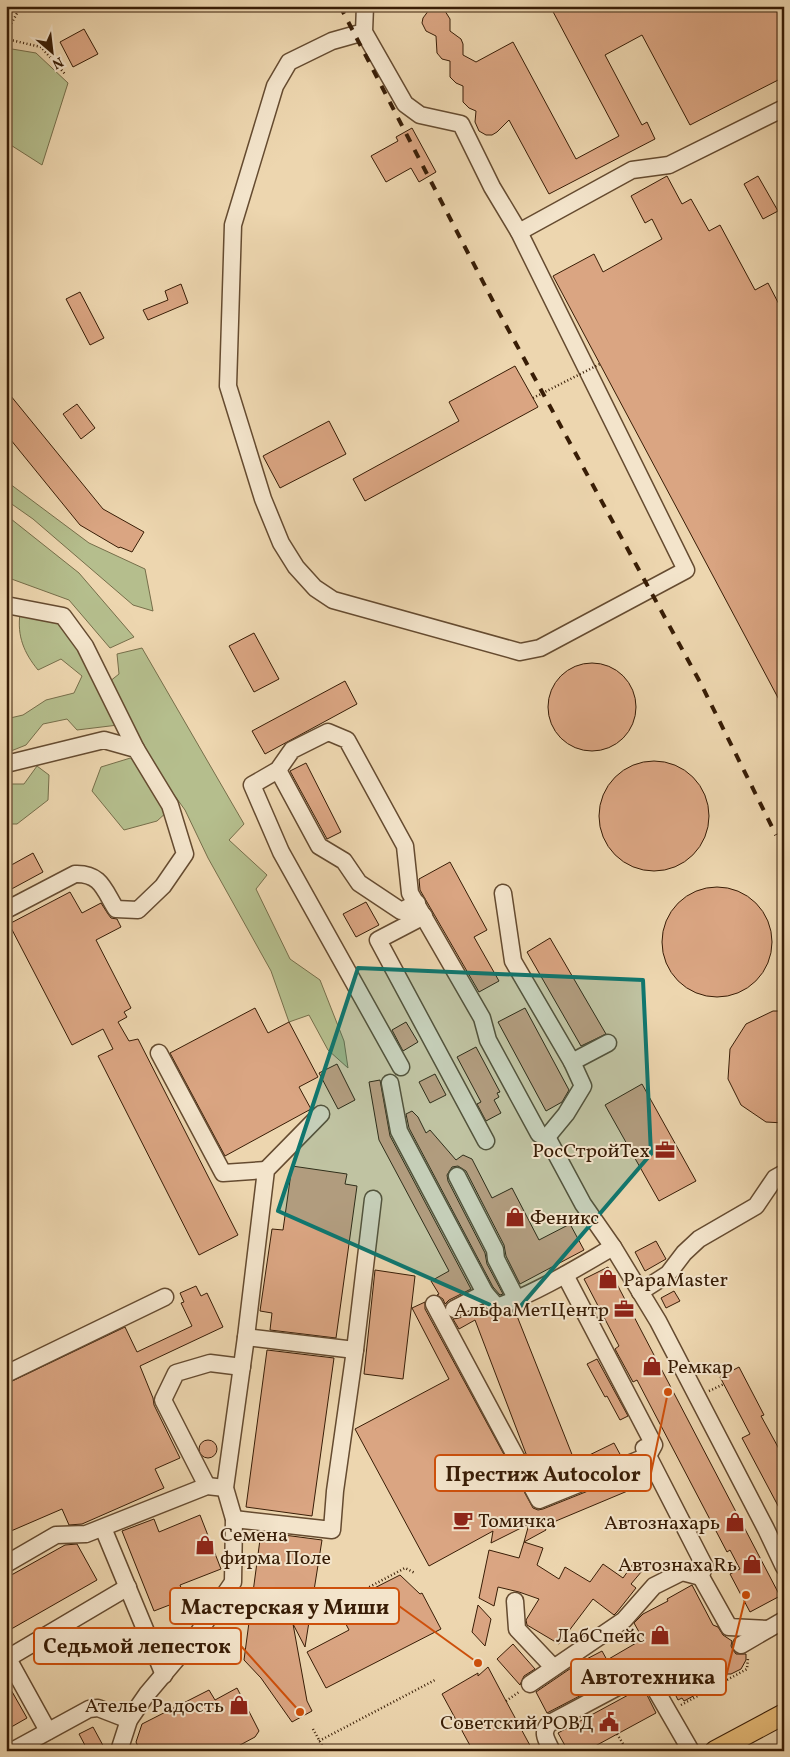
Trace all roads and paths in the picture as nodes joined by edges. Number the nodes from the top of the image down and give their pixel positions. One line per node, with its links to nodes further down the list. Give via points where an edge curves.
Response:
1 (21, 6): 3 (path)
2 (365, 6): 4 (lane)
3 (6, 28)
4 (364, 32): 8 (lane, via 405,104 420,115 461,124); 8 (lane, via 332,41 289,62 275,86 233,225 228,386 263,499 281,542 296,567 315,588 333,600 520,652 540,648 686,570)
5 (6, 39): 6 (path, via 42,47)
6 (65, 74)
7 (784, 108): 8 (lane, via 669,165 632,170)
8 (519, 232)
9 (600, 364): 10 (path, bridge)
10 (533, 398)
11 (6, 605): 12 (lane, via 63,616 85,646)
12 (136, 749): 13 (lane, via 104,740); 16 (lane, via 170,805 185,854 163,886 138,910 116,909 94,876 75,874)
13 (6, 764)
14 (278, 770): 17 (lane, via 319,846 344,861 359,883 401,911); 17 (lane, via 292,750 328,732 347,740 404,846 410,893); 21 (lane, via 252,785 282,852)
15 (503, 894): 20 (lane, via 513,961)
16 (6, 910)
17 (420, 910): 24 (lane, via 482,1018 488,1040 539,1134); 25 (lane, via 378,940)
18 (608, 1042): 20 (lane)
19 (159, 1053): 26 (lane, via 223,1173)
20 (572, 1062): 24 (lane, via 583,1086)
21 (401, 1067)
22 (390, 1083): 33 (lane, via 399,1131)
23 (321, 1114): 26 (lane)
24 (547, 1137): 30 (lane, via 583,1204)
25 (486, 1142)
26 (266, 1170): 38 (lane)
27 (784, 1173): 32 (lane, via 775,1178 756,1206 699,1239 668,1274)
28 (457, 1176): 35 (lane)
29 (372, 1199): 39 (lane)
30 (613, 1247): 31 (lane); 32 (lane)
31 (565, 1275): 35 (lane); 42 (lane, via 654,1445)
32 (640, 1292): 48 (lane)
33 (485, 1293): 35 (lane, via 497,1307); 37 (lane)
34 (165, 1297): 41 (lane)
35 (518, 1300)
36 (434, 1304): 42 (lane, via 539,1500)
37 (454, 1309)
38 (246, 1337): 39 (lane); 40 (lane)
39 (355, 1350): 45 (lane, via 332,1530)
40 (242, 1367): 43 (lane, via 210,1363 176,1373 163,1400); 44 (lane)
41 (6, 1374)
42 (646, 1452): 50 (lane, via 704,1564)
43 (207, 1486): 44 (lane); 46 (lane)
44 (225, 1488): 45 (lane)
45 (234, 1519): 59 (lane, via 233,1582)
46 (103, 1528): 47 (lane, via 86,1534 56,1535); 51 (lane)
47 (6, 1564)
48 (784, 1566)
49 (415, 1573): 53 (path, via 405,1568)
50 (701, 1577): 55 (lane, via 729,1627); 58 (lane, via 682,1572 654,1586 624,1620)
51 (128, 1587): 57 (lane); 59 (lane)
52 (515, 1601): 58 (lane, via 517,1629)
53 (326, 1610)
54 (784, 1620): 55 (lane)
55 (768, 1629): 56 (lane)
56 (742, 1644): 62 (path, via 748,1651 747,1669)
57 (7, 1656): 66 (lane)
58 (553, 1668): 61 (lane)
59 (164, 1675): 64 (lane, via 146,1694)
60 (435, 1680): 68 (path)
61 (530, 1684)
62 (669, 1712): 73 (lane, via 642,1674 546,1726 544,1736); 74 (lane)
63 (784, 1714): 75 (main road)
64 (129, 1720): 66 (lane, via 98,1708 89,1709); 71 (lane)
65 (313, 1729): 68 (path)
66 (48, 1731): 70 (lane)
67 (618, 1734): 69 (path)
68 (319, 1741): 72 (path)
69 (624, 1747)
70 (12, 1751)
71 (119, 1751)
72 (325, 1751)
73 (552, 1751)
74 (691, 1751)
75 (716, 1751)

